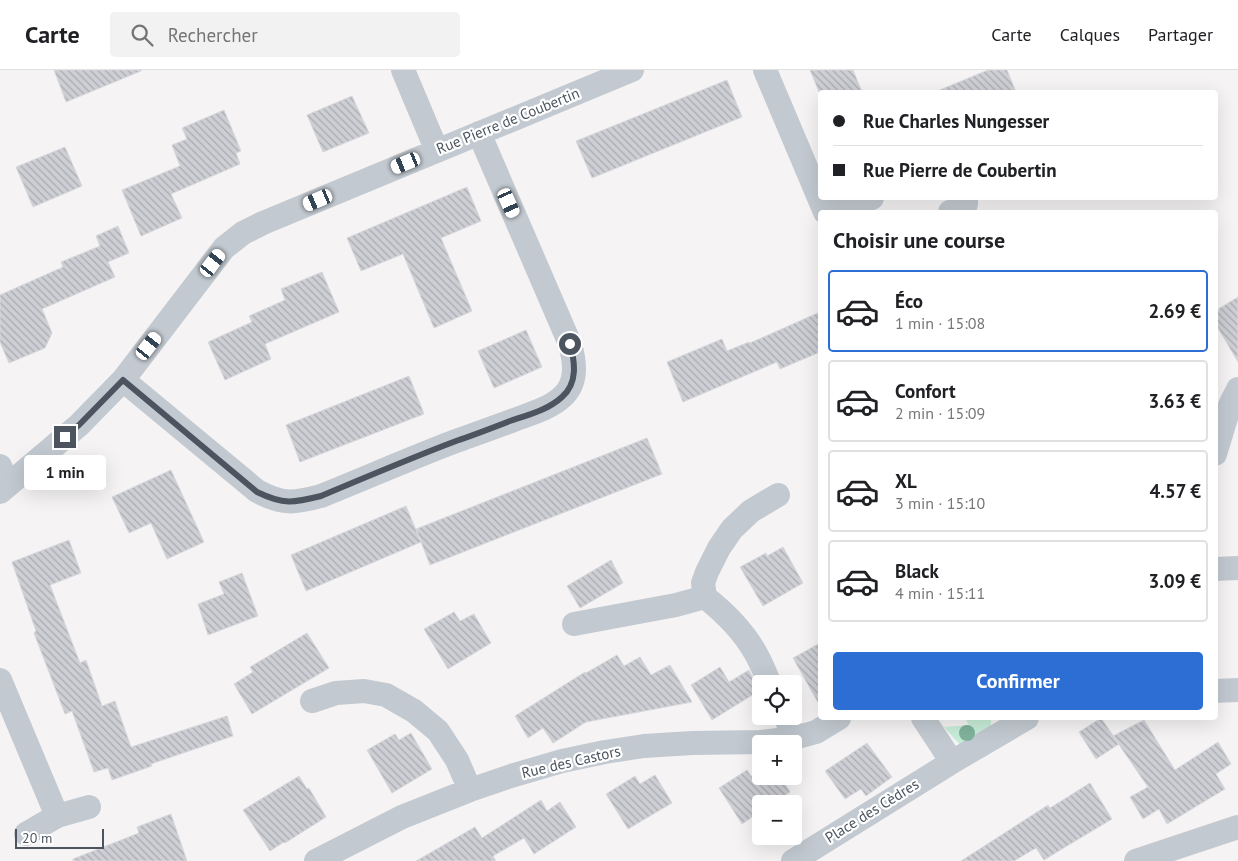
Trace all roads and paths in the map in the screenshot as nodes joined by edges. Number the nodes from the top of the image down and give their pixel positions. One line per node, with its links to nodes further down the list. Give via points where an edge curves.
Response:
1 (403, 70): 5 (street)
2 (632, 70): 4 (street, Rue Pierre de Coubertin)
3 (765, 70): 6 (street)
4 (479, 133): 5 (street, Rue Pierre de Coubertin); 11 (street, via 570,344 575,371 564,396 552,405 321,496 282,502 257,492)
5 (437, 151): 11 (street, Rue Pierre de Coubertin, via 243,233 224,248)
6 (818, 195)
7 (867, 200): 9 (street)
8 (966, 200): 10 (street, via 962,208)
9 (841, 210)
10 (956, 210)
11 (123, 380): 14 (street, Rue Pierre de Coubertin, via 79,425)
12 (1238, 389): 13 (street)
13 (1218, 444)
14 (3, 481)
15 (778, 495): 18 (street, via 751,511 732,529 707,572 703,583)
16 (1238, 568): 17 (street)
17 (1218, 569)
18 (704, 597): 19 (street); 20 (street, via 744,635)
19 (574, 624)
20 (766, 675)
21 (0, 680): 33 (street)
22 (1238, 690): 23 (street)
23 (1218, 691)
24 (312, 701): 31 (street, via 336,693 364,691 386,695 414,711 438,731 457,760)
25 (835, 720): 28 (street, Rue des Castors, via 816,732)
26 (924, 720): 30 (street)
27 (1024, 720): 30 (street, Place des Cèdres)
28 (802, 736)
29 (752, 742): 31 (street, Rue des Castors, via 692,742 605,752 562,761)
30 (952, 762): 37 (street, Place des Cèdres)
31 (470, 790): 36 (street, Rue des Castors, via 402,818)
32 (89, 806): 33 (street)
33 (57, 816): 35 (street)
34 (1238, 827): 38 (street)
35 (26, 834)
36 (316, 861)
37 (794, 861)
38 (1136, 861)

